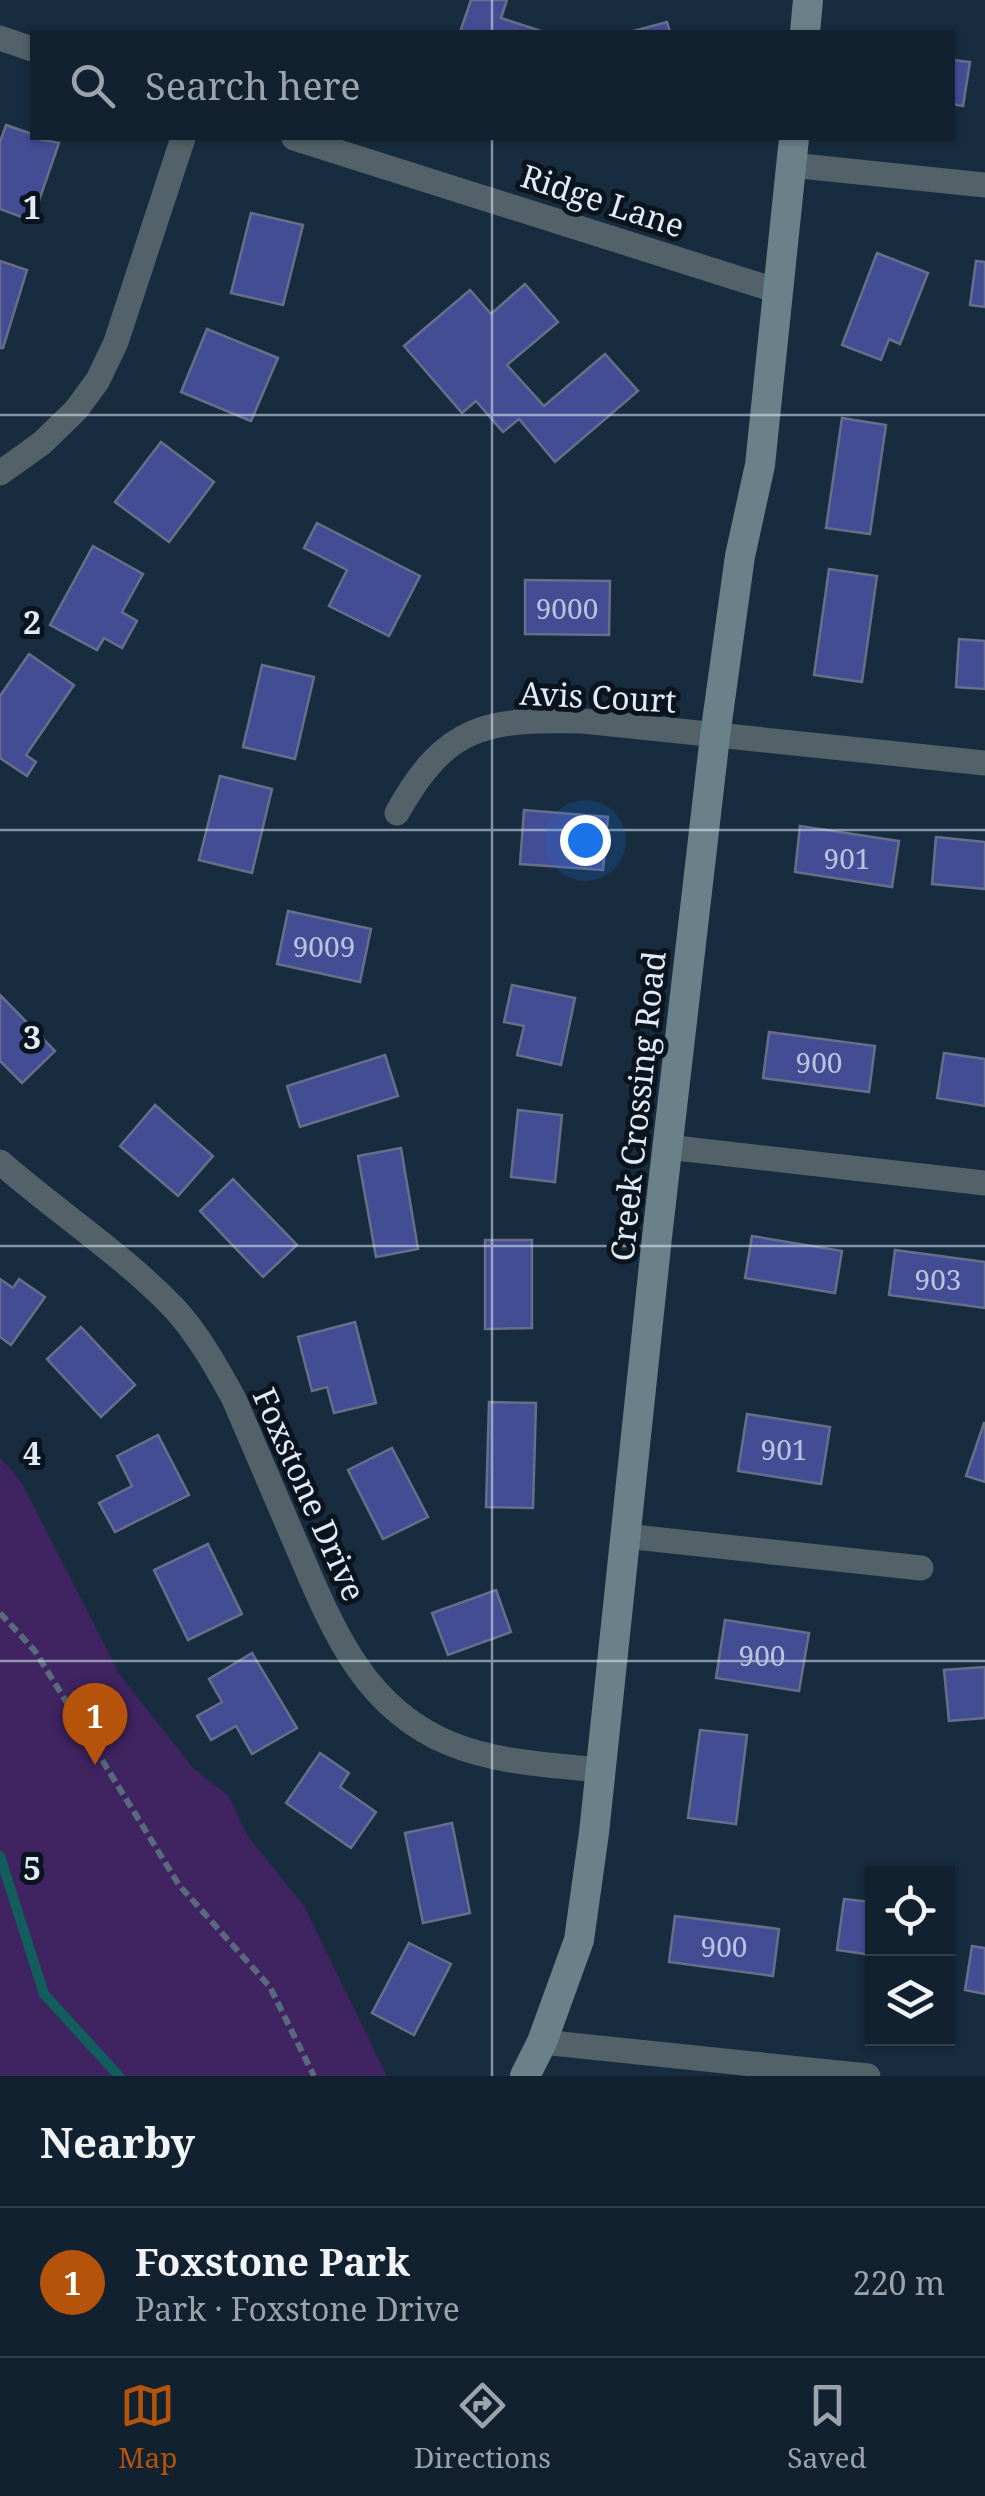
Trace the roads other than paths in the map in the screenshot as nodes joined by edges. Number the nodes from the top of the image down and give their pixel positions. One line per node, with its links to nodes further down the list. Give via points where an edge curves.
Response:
1 (808, 0): 2 (street)
2 (805, 30)
3 (0, 38): 4 (street)
4 (30, 48)
5 (183, 140): 10 (street, via 98,380 42,443)
6 (300, 140): 9 (street, Ridge Lane)
7 (793, 151): 8 (street); 9 (street, Creek Crossing Road)
8 (985, 186)
9 (778, 291): 11 (street, Creek Crossing Road, via 760,464)
10 (0, 474)
11 (714, 736): 12 (street, Avis Court); 13 (street, Avis Court, via 582,721 497,723 442,750); 14 (street, Creek Crossing Road)
12 (985, 763)
13 (397, 813)
14 (667, 1147): 16 (street); 17 (street, Creek Crossing Road)
15 (0, 1162): 19 (street, Foxstone Drive, via 176,1310 214,1362 339,1642 376,1691 448,1743 481,1754)
16 (985, 1183)
17 (625, 1536): 18 (street); 19 (street, Creek Crossing Road)
18 (921, 1568)
19 (600, 1770): 20 (street, Creek Crossing Road, via 579,1940)
20 (542, 2042): 21 (street, Creek Crossing Road); 22 (street)
21 (525, 2076)
22 (868, 2076)

